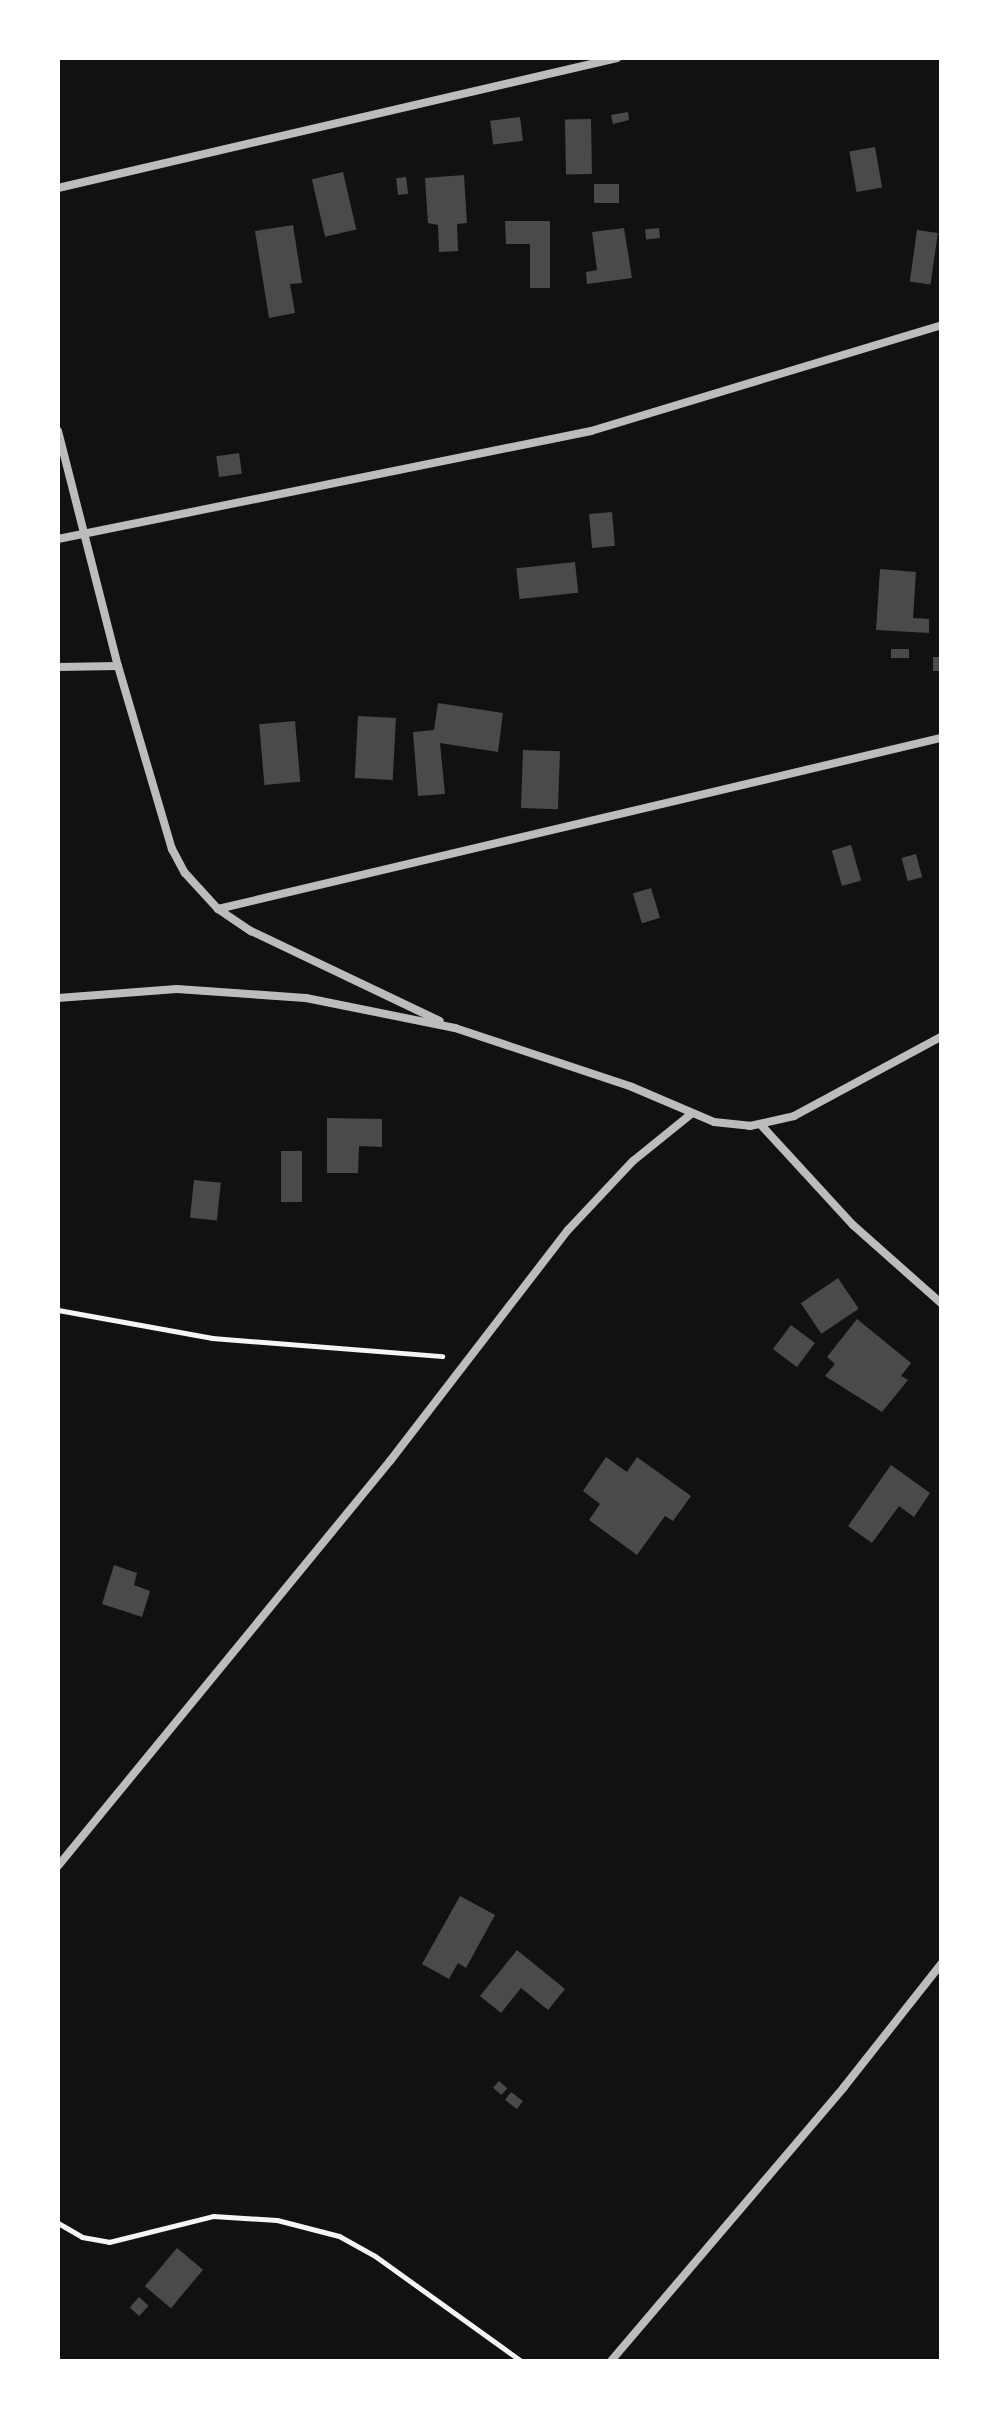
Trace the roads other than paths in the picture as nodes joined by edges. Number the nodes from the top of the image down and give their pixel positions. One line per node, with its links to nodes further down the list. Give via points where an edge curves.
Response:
1 (617, 58): 2 (street)
2 (58, 188)
3 (941, 325): 5 (street, via 591,431)
4 (58, 431): 5 (street)
5 (84, 533): 6 (street); 7 (street)
6 (58, 539)
7 (118, 666): 8 (street); 10 (street, via 172,849)
8 (58, 667)
9 (941, 738): 10 (street)
10 (218, 909): 12 (street, via 251,931)
11 (58, 998): 12 (street, via 235,990 306,998)
12 (455, 1028): 14 (street, via 632,1087)
13 (941, 1037): 15 (street, via 794,1116)
14 (691, 1114): 15 (street, via 714,1122); 17 (street, via 633,1161 568,1230)
15 (761, 1125): 16 (street, via 853,1225)
16 (941, 1303)
17 (58, 1866)
18 (941, 1964): 19 (street, via 844,2087)
19 (611, 2361)

